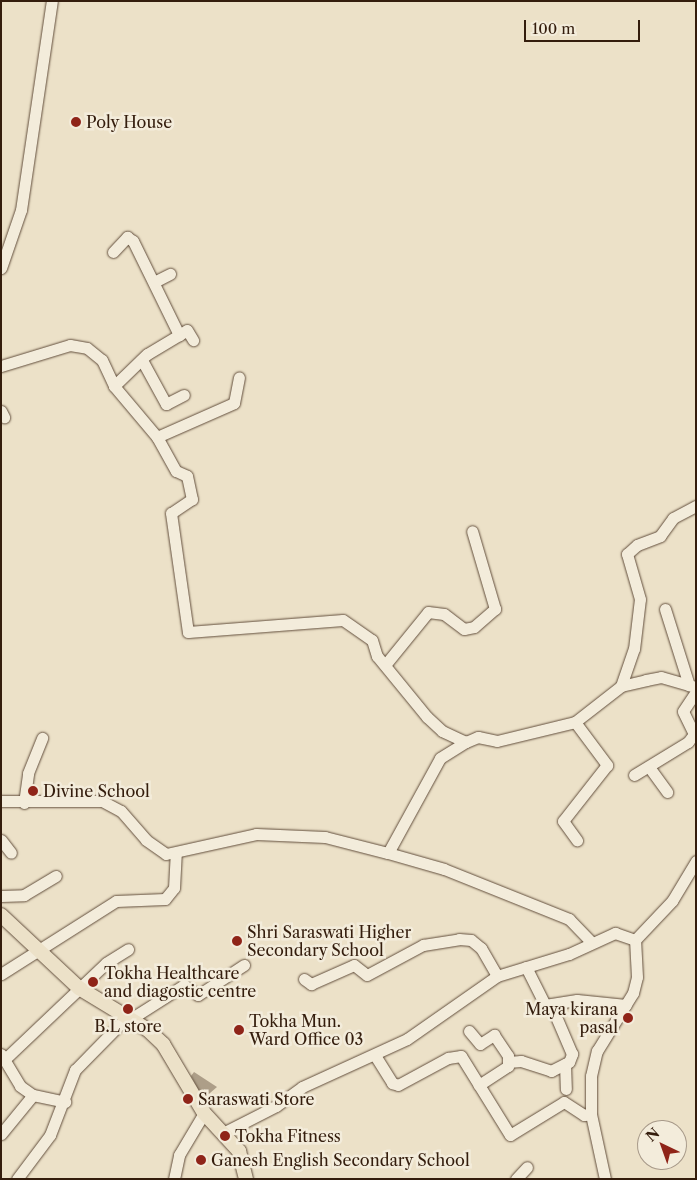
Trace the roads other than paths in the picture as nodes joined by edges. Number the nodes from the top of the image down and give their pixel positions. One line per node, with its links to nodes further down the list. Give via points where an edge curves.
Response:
1 (52, 1): 2 (street, via 21,210)
2 (4, 250): 4 (street)
3 (113, 252): 6 (street, via 128,237 142,253)
4 (1, 268)
5 (170, 274): 6 (street)
6 (154, 282): 7 (street)
7 (178, 334): 8 (street, via 187,330); 9 (street, via 147,354)
8 (193, 340)
9 (143, 362): 12 (street); 13 (street, via 166,404)
10 (2, 367): 12 (street, via 70,345 87,348 102,360)
11 (239, 377): 14 (street, via 234,402)
12 (114, 386): 14 (street)
13 (184, 396)
14 (157, 437): 18 (street, via 176,471 187,476 192,490 190,505 171,513 188,632 332,617 372,640)
15 (696, 506): 19 (street, via 673,518 660,536 637,544 627,554 640,599 634,650)
16 (472, 531): 18 (street, via 495,609 464,629 444,614 428,612)
17 (665, 609): 20 (street)
18 (386, 665): 23 (street, via 442,731)
19 (621, 686): 20 (street, via 661,677); 21 (street)
20 (693, 688): 24 (street, via 683,711 694,734)
21 (575, 722): 23 (street, via 497,741 478,738); 30 (street, via 607,764 563,821)
22 (42, 738): 28 (street, via 28,773)
23 (466, 742): 32 (street, via 440,758)
24 (649, 767): 25 (street); 26 (street)
25 (634, 775)
26 (667, 792)
27 (1, 801): 28 (street)
28 (24, 803): 33 (street, via 52,804 85,798 102,801 121,811 157,849)
29 (1, 840): 31 (street)
30 (577, 840)
31 (12, 853)
32 (388, 853): 33 (street, via 325,837 256,834); 39 (street, via 444,869 570,919)
33 (176, 854): 41 (street, via 174,888 165,899 116,901)
34 (696, 861): 38 (street, via 666,909)
35 (56, 876): 36 (street, via 24,895)
36 (1, 896)
37 (1, 915): 41 (main road)
38 (635, 940): 39 (street, via 615,933); 49 (street, via 637,977)
39 (591, 942): 43 (street, via 582,949)
40 (128, 949): 47 (street)
41 (36, 952): 44 (street); 47 (main road)
42 (244, 965): 50 (street, via 198,995 184,984)
43 (526, 967): 45 (street); 48 (street, via 545,1005)
44 (1, 974)
45 (497, 976): 46 (street, via 481,948 459,939 423,945 367,975 354,965 311,984); 53 (street, via 455,1009)
46 (304, 979)
47 (79, 988): 50 (main road); 52 (street)
48 (551, 1005): 49 (street, via 577,1000); 55 (street, via 572,1054)
49 (626, 1005): 61 (street, via 597,1051 591,1076)
50 (127, 1019): 59 (street, via 75,1070); 60 (main road, via 163,1044)
51 (469, 1031): 54 (street, via 480,1044 494,1035 504,1045)
52 (3, 1056): 58 (street, via 14,1081)
53 (376, 1057): 56 (street, via 398,1085 448,1058 462,1056); 62 (street, via 302,1087 276,1106)
54 (508, 1062): 55 (street, via 521,1061 552,1071); 56 (street)
55 (565, 1064): 57 (street)
56 (479, 1085): 61 (street, via 510,1135 564,1102 584,1115)
57 (566, 1089)
58 (32, 1095): 59 (street); 63 (street)
59 (65, 1102): 65 (street, via 50,1135)
60 (204, 1113): 62 (main road); 66 (street, via 179,1155)
61 (591, 1114): 69 (street)
62 (225, 1132): 67 (main road, via 239,1151)
63 (1, 1134)
64 (527, 1167): 68 (street)
65 (17, 1179)
66 (174, 1179)
67 (246, 1179)
68 (516, 1179)
69 (604, 1179)

